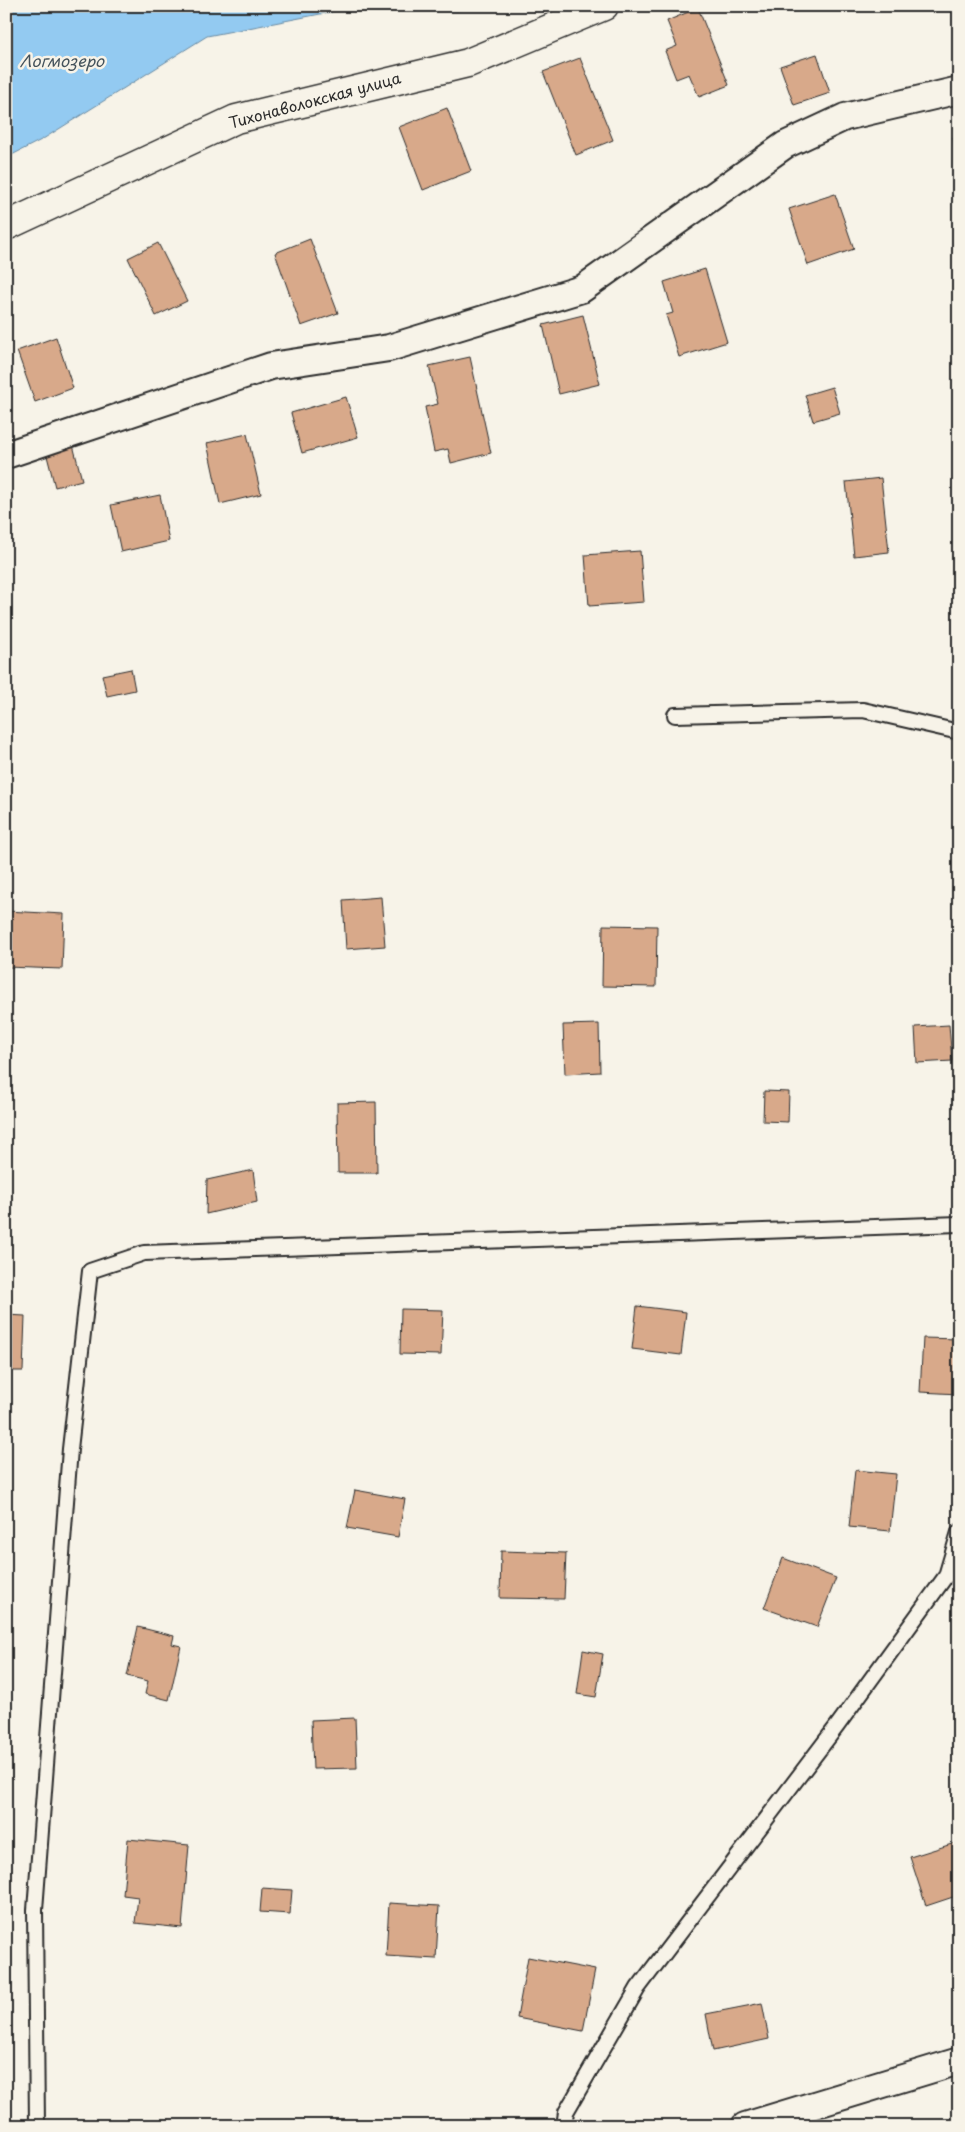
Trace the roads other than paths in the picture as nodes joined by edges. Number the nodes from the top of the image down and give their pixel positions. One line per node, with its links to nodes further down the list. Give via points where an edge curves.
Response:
1 (604, 6): 3 (street, Тихонаволокская улица, via 468,63 236,119)
2 (959, 90): 4 (street, via 845,117 785,145 582,289 389,348 271,366)
3 (6, 226)
4 (6, 455)
5 (675, 715): 6 (lane, via 863,710)
6 (959, 732)
7 (959, 1224): 10 (lane, via 144,1254 90,1270 70,1449 35,1910)
8 (959, 1532): 11 (lane, via 946,1576 837,1726 638,1988 566,2112)
9 (959, 2061): 12 (street)
10 (36, 2126)
11 (564, 2126)
12 (745, 2126)

